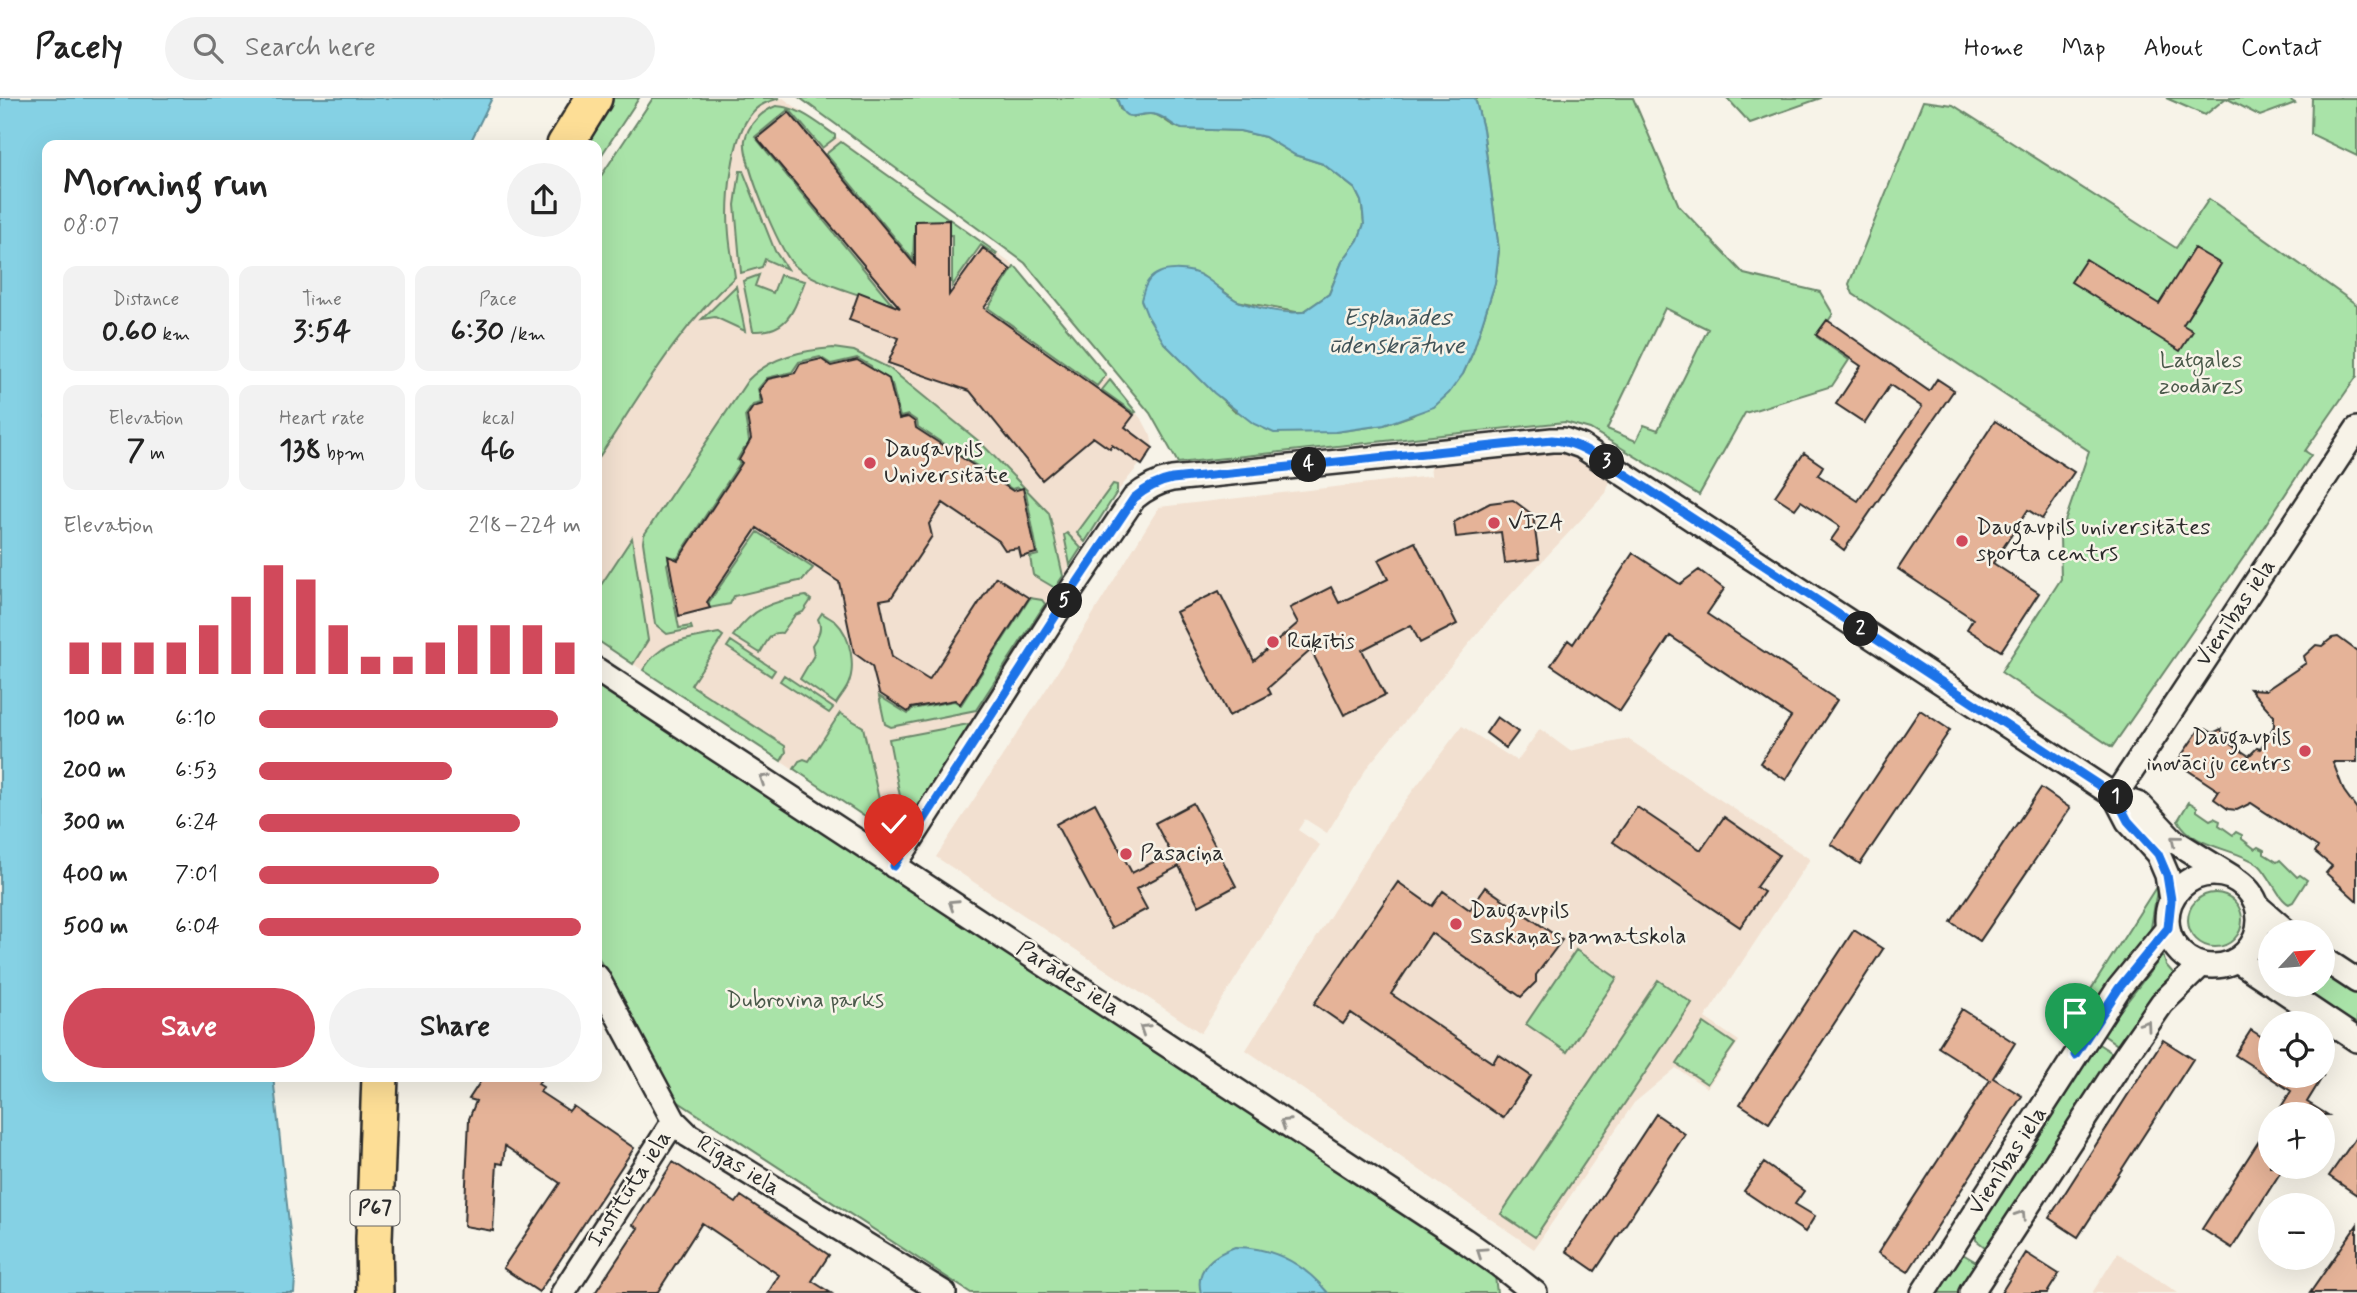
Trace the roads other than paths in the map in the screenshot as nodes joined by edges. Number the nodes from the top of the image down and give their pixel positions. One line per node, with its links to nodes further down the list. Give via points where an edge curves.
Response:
1 (594, 98): 2 (main road)
2 (568, 140)
3 (2357, 429): 5 (street, Vienības iela)
4 (602, 673): 6 (street, Parādes iela, one-way to 4)
5 (2115, 796): 6 (street, via 1581,446 1552,440 1180,478 1159,482 1134,498); 7 (street, one-way to 5, via 2174,841 2140,805); 8 (street, via 2128,821 2158,854)
6 (894, 866): 24 (street, Parādes iela, one-way to 6, via 1499,1264 1453,1233)
7 (2232, 877): 8 (street, via 2194,878); 9 (street, via 2250,892)
8 (2171, 900): 11 (street)
9 (2257, 906): 10 (street); 12 (street, via 2257,936)
10 (2273, 920)
11 (2168, 928): 13 (street, via 2179,951); 22 (street, Vienības iela, via 2119,988)
12 (2237, 960): 13 (street); 15 (street)
13 (2202, 965): 23 (street, Vienības iela, one-way to 13, via 2162,1003)
14 (2335, 967): 16 (street)
15 (2258, 974)
16 (2357, 981)
17 (602, 986): 21 (street, Rīgas iela)
18 (2294, 998): 19 (street)
19 (2357, 1040)
20 (380, 1082): 25 (main road, P67)
21 (674, 1121): 26 (street, Institūta iela); 27 (street, Rīgas iela, via 688,1135)
22 (1963, 1231): 23 (street, via 1969,1246); 28 (street, Vienības iela)
23 (1995, 1255): 29 (street, Vienības iela)
24 (1525, 1290)
25 (375, 1293)
26 (562, 1293)
27 (944, 1293)
28 (1923, 1293)
29 (1971, 1293)

